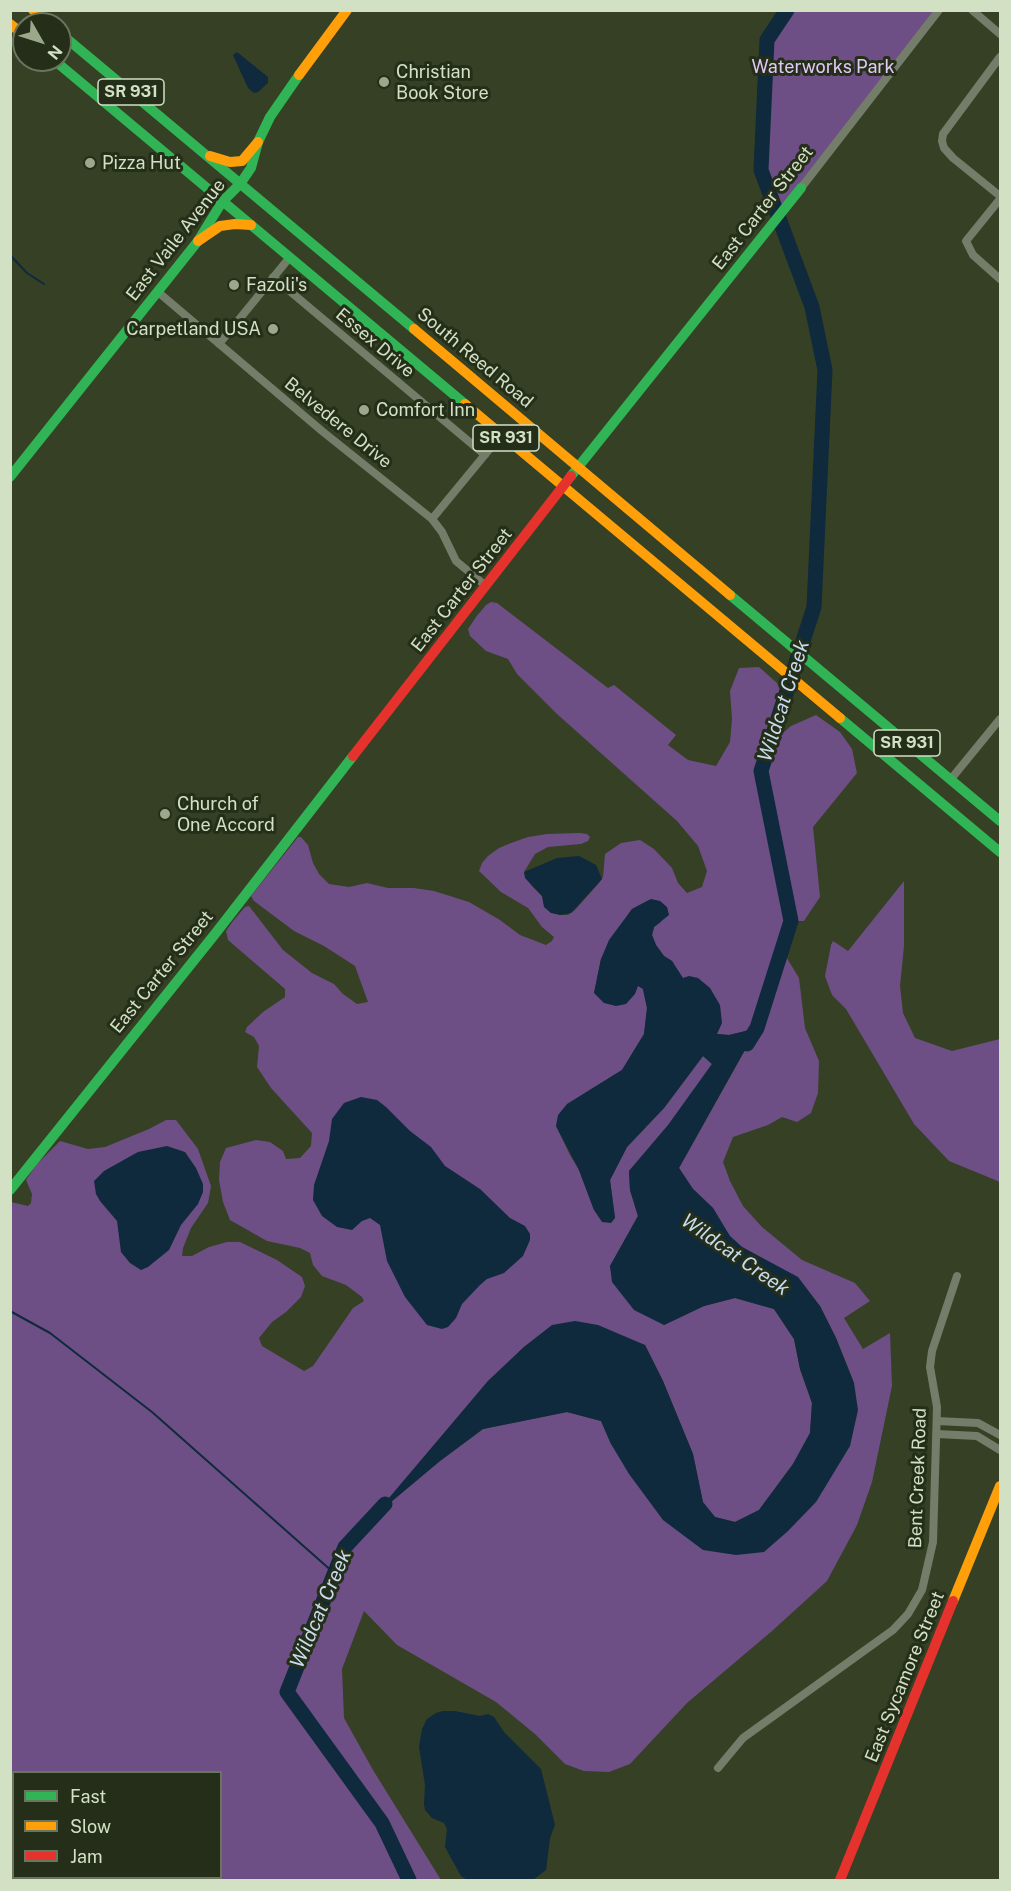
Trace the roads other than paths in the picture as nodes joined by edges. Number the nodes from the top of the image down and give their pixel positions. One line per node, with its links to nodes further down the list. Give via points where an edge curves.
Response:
1 (347, 10): 8 (main road, East Vaile Avenue, via 284,95)
2 (939, 10): 11 (street, East Carter Street)
3 (972, 10): 4 (street)
4 (1000, 34)
5 (72, 43): 9 (main road, South Reed Road / SR 931)
6 (1000, 57): 12 (street, via 943,134 944,148)
7 (68, 72): 13 (main road, SR 931)
8 (258, 142): 9 (main road, via 242,161 230,162); 10 (main road, East Vaile Avenue)
9 (201, 151): 10 (main road, South Reed Road / SR 931)
10 (240, 184): 13 (main road, East Vaile Avenue); 23 (main road, South Reed Road / SR 931)
11 (801, 188): 23 (main road, East Carter Street)
12 (1000, 198): 18 (street, via 966,241 973,255)
13 (222, 202): 14 (main road, SR 931); 15 (main road, East Vaile Avenue)
14 (251, 225): 15 (main road, via 220,226); 16 (main road, SR 931)
15 (198, 241): 19 (main road, East Vaile Avenue)
16 (290, 257): 17 (street); 21 (main road, SR 931)
17 (273, 277): 20 (street); 22 (street, Essex Drive)
18 (1000, 279)
19 (158, 292): 20 (street, Belvedere Drive); 24 (main road, East Vaile Avenue)
20 (219, 344): 26 (street, Belvedere Drive)
21 (501, 434): 22 (street); 25 (main road, SR 931)
22 (484, 454): 26 (street)
23 (579, 466): 25 (main road, East Carter Street); 29 (main road, South Reed Road / SR 931)
24 (10, 477)
25 (563, 486): 27 (main road, East Carter Street); 31 (main road, SR 931)
26 (432, 519): 27 (street, Belvedere Drive, via 456,561)
27 (486, 586): 32 (main road, East Carter Street)
28 (1000, 719): 29 (street)
29 (951, 779): 30 (main road, SR 931)
30 (1000, 821)
31 (1000, 852)
32 (10, 1190)
33 (957, 1276): 34 (street, Bent Creek Road, via 932,1351 930,1367)
34 (937, 1421): 35 (street, Bent Creek Road); 36 (street, via 978,1423)
35 (936, 1434): 37 (street, via 977,1436); 39 (street, Bent Creek Road, via 933,1542 922,1590 908,1614 862,1654 742,1738)
36 (1000, 1435)
37 (1000, 1450)
38 (1000, 1486): 40 (main road, East Sycamore Street)
39 (718, 1768)
40 (840, 1881)

